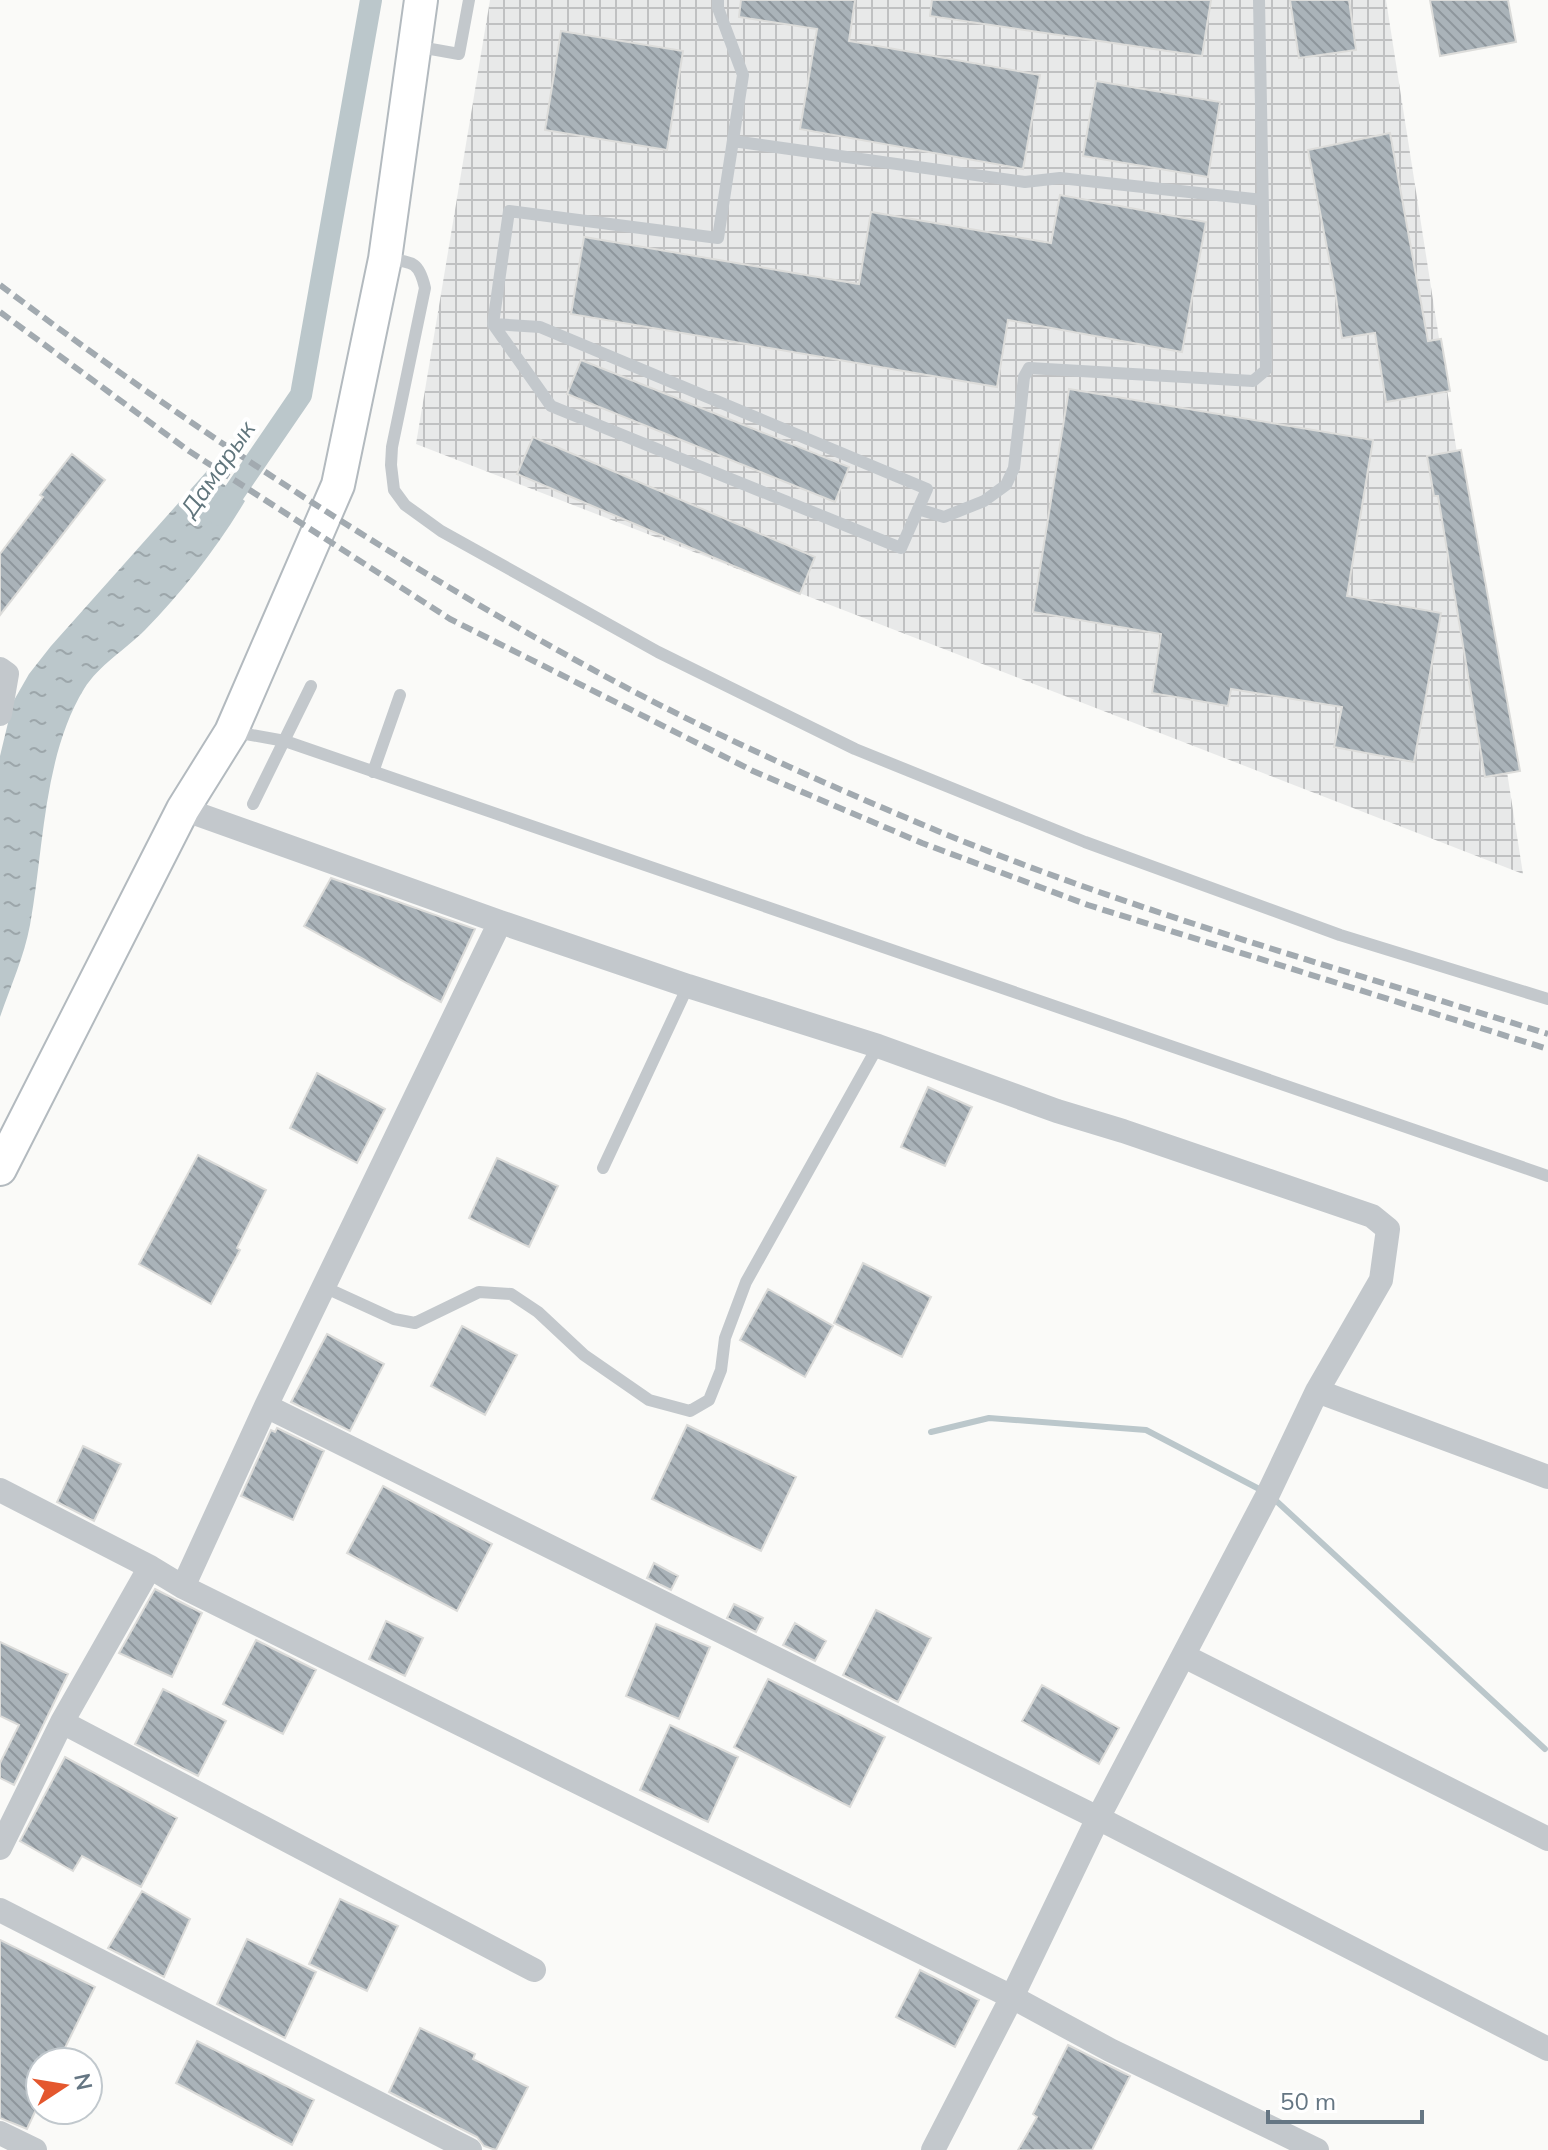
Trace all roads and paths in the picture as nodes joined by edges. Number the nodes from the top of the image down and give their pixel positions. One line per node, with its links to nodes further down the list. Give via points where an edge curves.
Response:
1 (421, 0): 5 (main road)
2 (469, 0): 5 (lane, via 459,54)
3 (718, 0): 6 (lane, via 743,75)
4 (1259, 0): 7 (lane)
5 (413, 46): 8 (main road)
6 (733, 141): 7 (lane, via 1025,182 1060,178); 9 (lane, via 718,238 509,211)
7 (1263, 200): 10 (lane, via 1266,370 1253,381 1029,368 1014,468 1006,485 984,501 944,517)
8 (385, 259): 15 (main road, via 338,485); 22 (lane, via 411,262 421,270 425,288 392,447 394,490 405,505 441,531 658,652 855,749 1085,842 1340,935)
9 (493, 324): 10 (lane, via 540,327 927,489); 10 (lane, via 551,406 901,548)
10 (918, 509)
11 (0, 669): 14 (street, via 7,674)
12 (311, 686): 16 (lane)
13 (400, 695): 17 (lane)
14 (0, 714)
15 (231, 732): 16 (lane); 19 (main road)
16 (285, 741): 17 (lane); 18 (lane)
17 (373, 772): 26 (lane)
18 (253, 804)
19 (183, 809): 20 (street); 25 (main road)
20 (500, 922): 21 (street); 27 (street)
21 (688, 986): 23 (street); 24 (lane)
22 (1548, 999)
23 (878, 1046): 27 (lane, via 746,1282 709,1400 690,1411 649,1400 511,1294 479,1292 415,1323 394,1319); 28 (street, via 1372,1216 1388,1229 1381,1280)
24 (603, 1168)
25 (0, 1169)
26 (1548, 1176)
27 (324, 1287): 29 (street)
28 (1317, 1391): 30 (street); 34 (street)
29 (266, 1406): 33 (street); 36 (street)
30 (1548, 1477)
31 (0, 1490): 32 (street)
32 (150, 1567): 33 (street); 35 (street)
33 (183, 1587): 41 (street)
34 (1184, 1656): 36 (street); 37 (street)
35 (62, 1722): 38 (street); 40 (street)
36 (1098, 1818): 41 (street); 42 (street)
37 (1548, 1839)
38 (0, 1848)
39 (0, 1910): 45 (street)
40 (534, 1970)
41 (1012, 1997): 46 (street); 47 (street)
42 (1548, 2049)
43 (0, 2133): 44 (street)
44 (35, 2150)
45 (470, 2150)
46 (933, 2150)
47 (1317, 2150)

